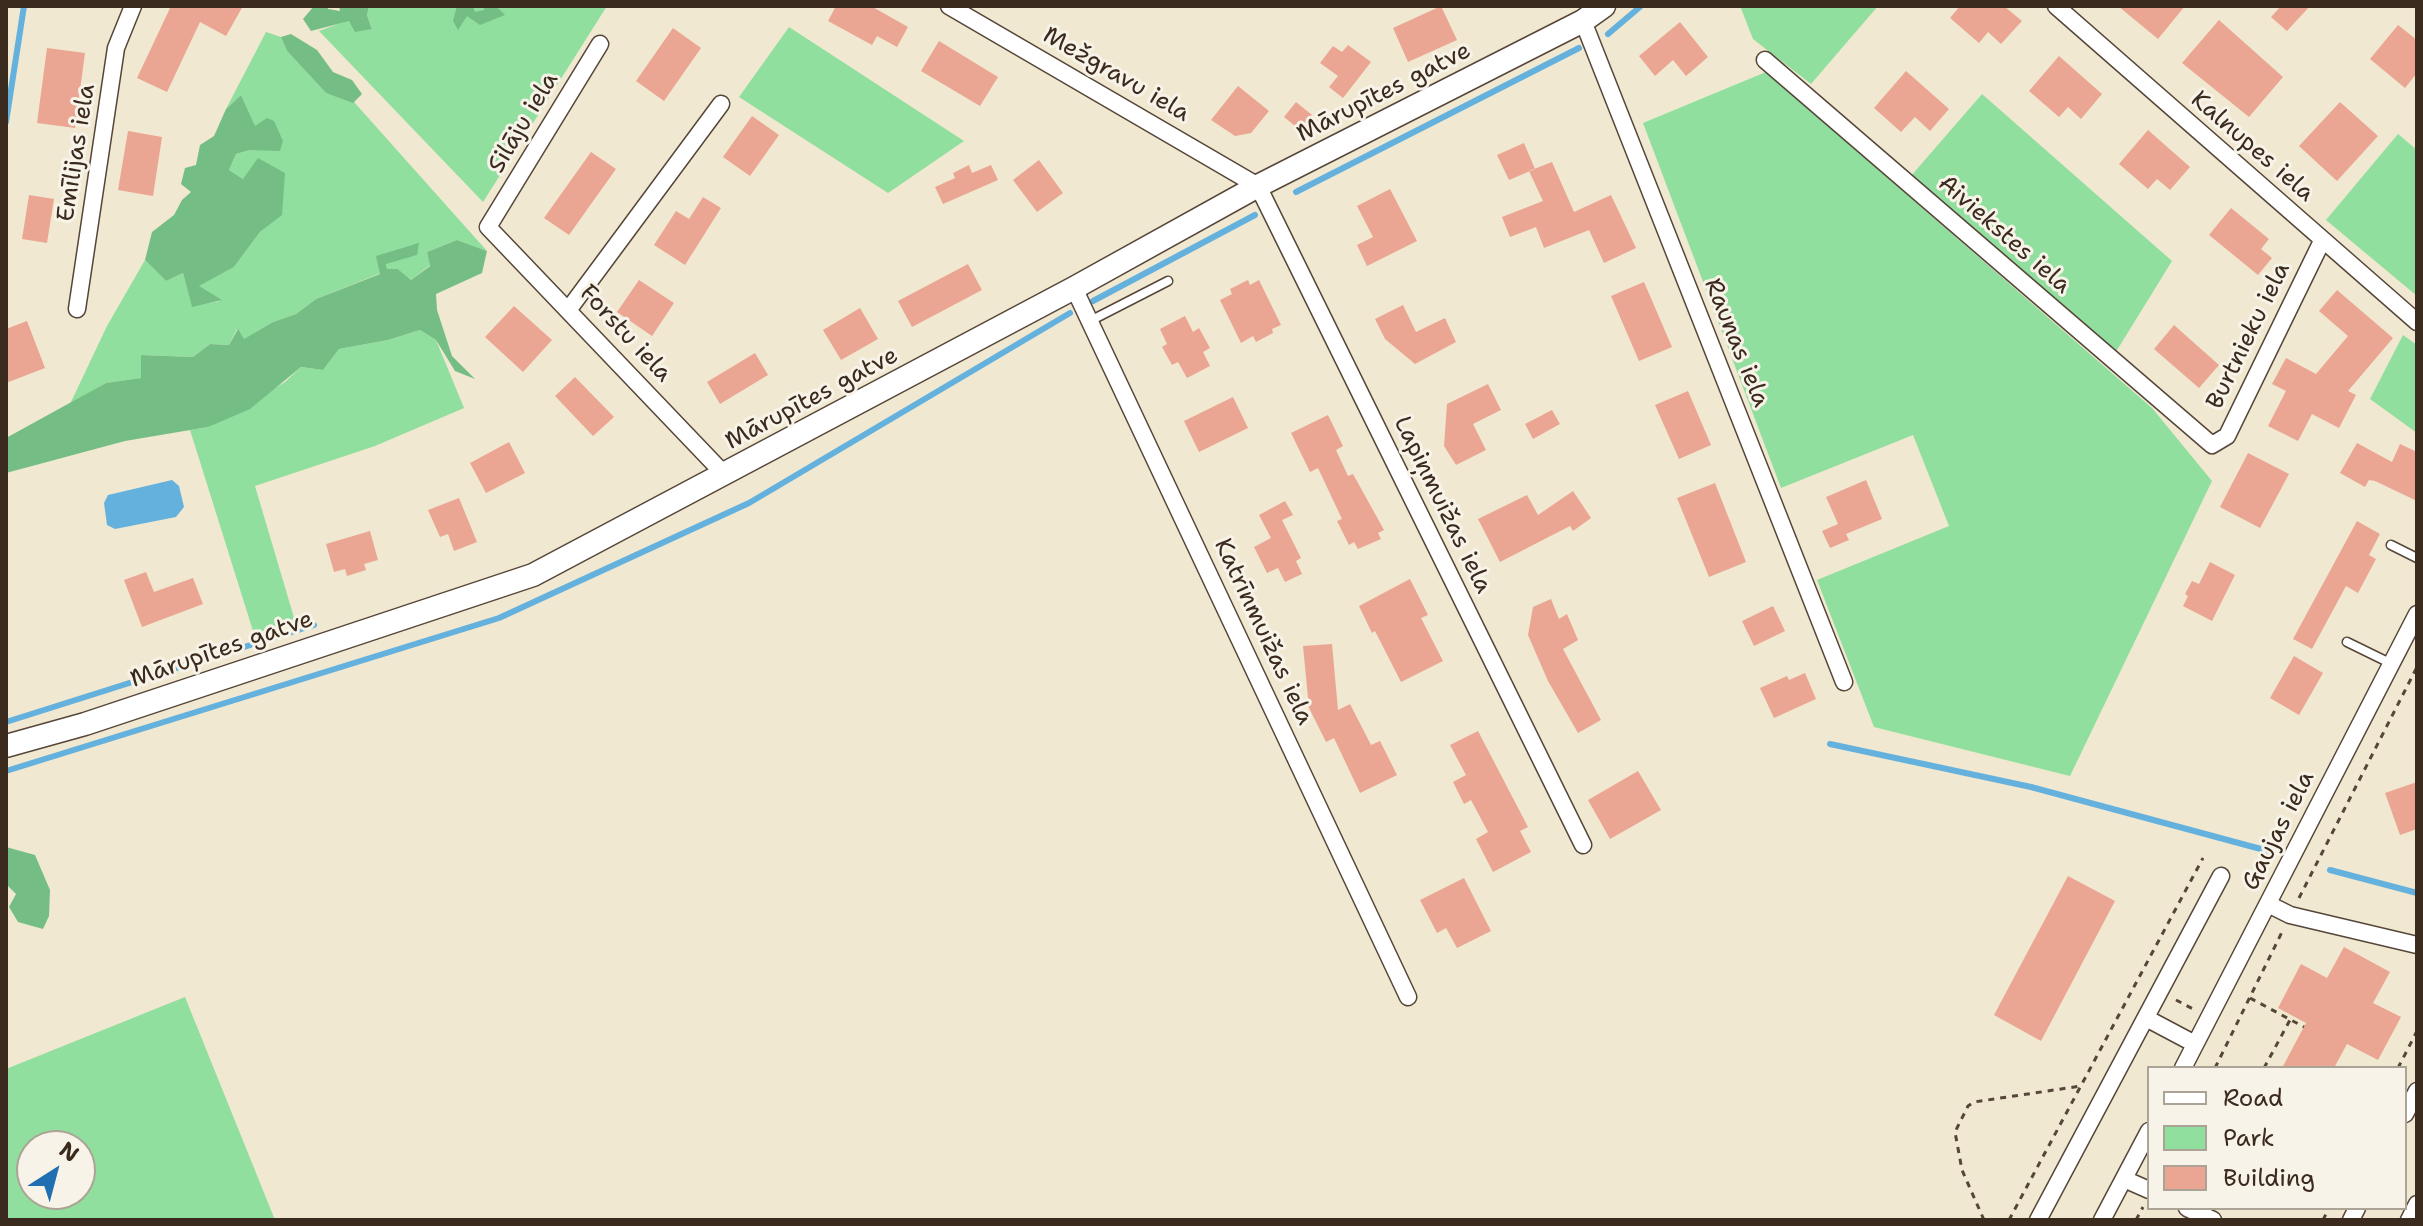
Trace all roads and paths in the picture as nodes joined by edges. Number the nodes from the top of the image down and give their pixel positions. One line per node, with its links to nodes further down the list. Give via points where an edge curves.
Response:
1 (133, 6): 14 (street, Emīlijas iela, via 116,48)
2 (949, 6): 9 (street, Mežgravu iela)
3 (1604, 6): 5 (street, Mārupītes gatve)
4 (2056, 6): 11 (street, Kalnupes iela)
5 (1583, 21): 9 (street, Mārupītes gatve); 26 (street, Raunas iela)
6 (600, 44): 10 (street, Silāju iela)
7 (1765, 60): 18 (street, Aiviekstes iela)
8 (721, 104): 15 (street)
9 (1258, 186): 13 (street, Mārupītes gatve); 28 (street, Lapiņmuižas iela)
10 (488, 227): 15 (street, Forstu iela)
11 (2322, 241): 17 (street, Kalnupes iela); 18 (street, Burtnieku iela, via 2227,436)
12 (1168, 281): 16 (lane)
13 (1074, 288): 16 (street, Katrīnmuižas iela); 19 (street, Mārupītes gatve)
14 (77, 309)
15 (569, 309): 19 (street, Forstu iela)
16 (1090, 321): 34 (street, Katrīnmuižas iela)
17 (2417, 322)
18 (2212, 445)
19 (725, 475): 27 (street, Mārupītes gatve, via 533,575)
20 (2391, 545): 21 (lane)
21 (2417, 558)
22 (2417, 614): 24 (street, Gaujas iela)
23 (2347, 642): 24 (lane)
24 (2392, 664): 31 (street, Gaujas iela)
25 (2417, 667): 32 (path)
26 (1844, 682)
27 (6, 746)
28 (1583, 845)
29 (2203, 858): 45 (path)
30 (2221, 876): 36 (street)
31 (2268, 904): 32 (street); 40 (street, Gaujas iela)
32 (2290, 915): 33 (street); 35 (path)
33 (2417, 945)
34 (1408, 997)
35 (2250, 998): 37 (path); 42 (path)
36 (2146, 1018): 40 (street); 55 (street)
37 (2290, 1020): 38 (path); 43 (path)
38 (2304, 1027)
39 (2417, 1031): 44 (path)
40 (2195, 1044): 41 (street, Gaujas iela)
41 (2184, 1066)
42 (2216, 1066)
43 (2265, 1066)
44 (2399, 1066)
45 (2081, 1086): 53 (path, via 1968,1106 1955,1132 1962,1170); 54 (path)
46 (2417, 1091): 47 (street)
47 (2407, 1110)
48 (2147, 1135): 49 (street)
49 (2124, 1179): 50 (street); 56 (street)
50 (2147, 1189)
51 (2417, 1204): 58 (street)
52 (2191, 1210): 57 (street)
53 (1984, 1220)
54 (2009, 1220)
55 (2038, 1220)
56 (2102, 1220)
57 (2213, 1220)
58 (2409, 1220)

